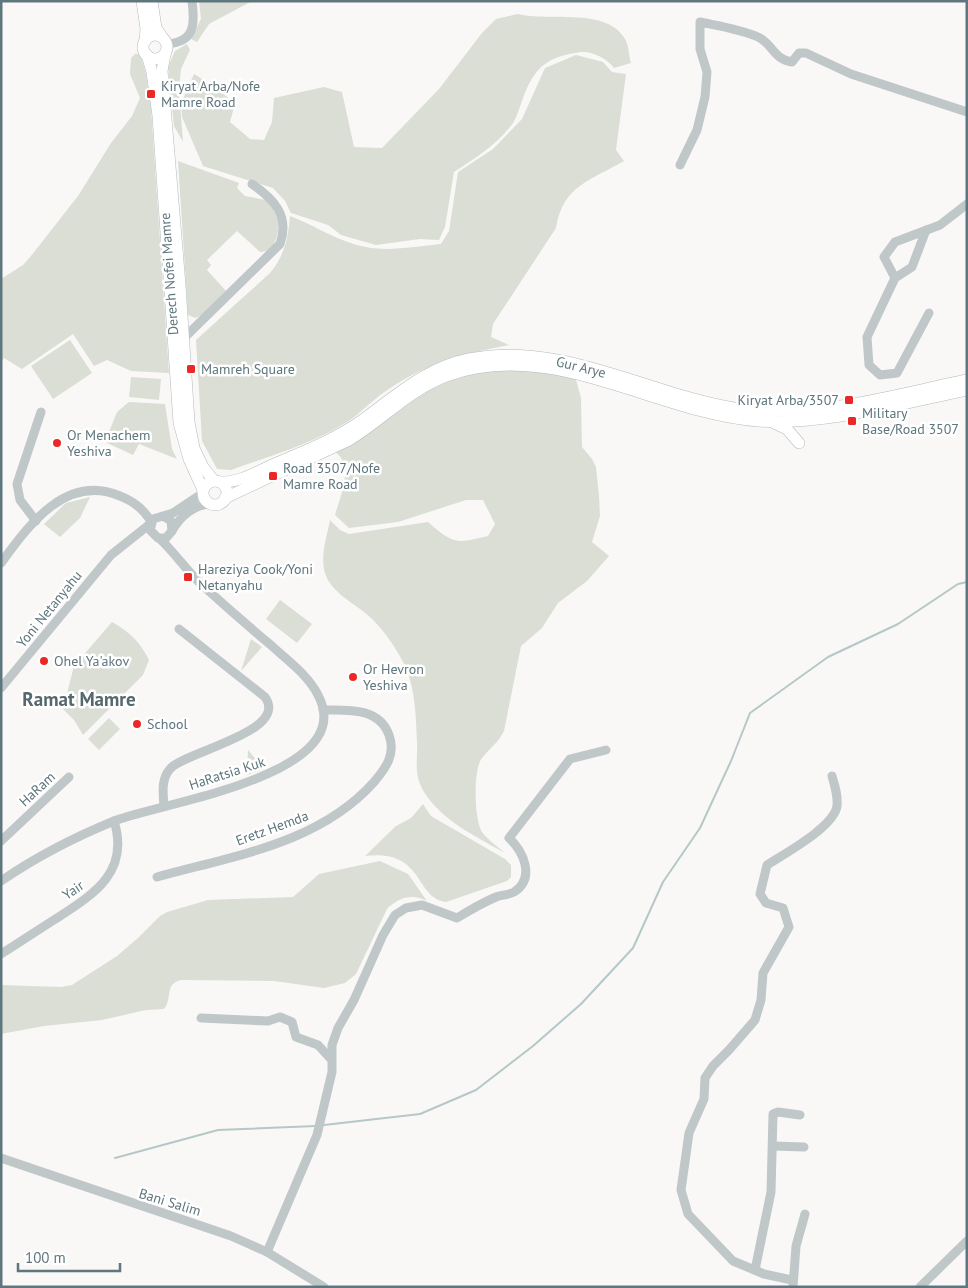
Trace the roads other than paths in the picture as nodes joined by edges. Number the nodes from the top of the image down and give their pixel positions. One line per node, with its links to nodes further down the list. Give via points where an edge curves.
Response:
1 (142, 1): 4 (main road)
2 (152, 1): 5 (main road, Derech Nofei Mamre, via 156,28)
3 (192, 1): 5 (street, via 194,21 190,33 180,42)
4 (145, 41): 5 (main road, via 151,36); 6 (main road, Derech Nofei Mamre, via 143,48)
5 (164, 45): 6 (main road, via 154,59); 14 (main road, Derech Nofei Mamre, via 162,71)
6 (147, 55): 23 (main road, Derech Nofei Mamre, via 158,116 179,423)
7 (967, 112): 8 (street, via 851,74 806,53 799,53 792,62 786,61 778,58 760,38 700,22 700,49 707,72 705,97 697,130)
8 (680, 165)
9 (252, 184): 15 (street, via 270,197 279,210 284,225 280,244)
10 (967, 204): 11 (street, via 940,225)
11 (926, 230): 12 (street, via 912,267); 12 (street, via 895,242 884,257)
12 (895, 278): 13 (street, via 867,337 869,365 880,375 897,373)
13 (929, 313)
14 (183, 321): 15 (street, via 189,325); 16 (main road, Derech Nofei Mamre)
15 (200, 324): 16 (street)
16 (184, 338): 22 (main road, Derech Nofei Mamre, via 191,434 203,467)
17 (967, 380): 22 (main road, Gur Arye, via 815,409 767,412 724,406 545,358 485,357 441,367 406,386 344,432 249,476 229,482)
18 (967, 390): 20 (main road, Gur Arye, via 816,419)
19 (41, 412): 28 (street, via 17,484 20,500)
20 (770, 422): 21 (main road, via 786,429); 24 (main road, Gur Arye, via 722,416 544,368 486,367 460,372 432,383 411,394 349,440)
21 (799, 443)
22 (217, 481): 23 (main road, via 207,484); 24 (main road, via 225,487)
23 (203, 491): 25 (main road, via 205,500); 27 (street, via 173,513)
24 (225, 498): 25 (main road, via 220,504)
25 (212, 504): 30 (street, via 200,504 181,519)
26 (142, 510): 27 (street); 28 (street, via 132,501 114,493 88,490 64,496); 29 (street)
27 (161, 516): 29 (street); 30 (street, via 171,522)
28 (36, 521): 34 (street)
29 (151, 523): 31 (street, via 151,533); 32 (street, Yoni Netanyahu)
30 (171, 533): 31 (street); 33 (street, via 171,543)
31 (158, 538): 32 (street, Yoni Netanyahu, via 144,538); 33 (street)
32 (119, 549): 36 (street, Yoni Netanyahu)
33 (178, 559): 37 (street, via 199,583 304,675 319,697)
34 (1, 563)
35 (180, 629): 41 (street, via 265,697 269,708 263,719 240,736 173,765 164,781)
36 (1, 688)
37 (323, 710): 41 (street, HaRatsia Kuk, via 323,724 316,740 306,752 284,767 245,784); 44 (street, Eretz Hemda, via 362,711 378,718 388,730 391,756 388,765 368,790 335,815 293,837)
38 (606, 750): 48 (street, via 570,758 509,838 525,859 525,878 515,892 474,906 457,918 422,905 406,908 395,915 382,935 338,1028)
39 (832, 776): 56 (street, via 837,790 837,808 831,819 767,865 760,894 766,902 783,908 789,927 763,974 755,1020 705,1078 704,1099 689,1132 684,1163 681,1190 688,1214 733,1261)
40 (69, 778): 43 (street, HaRam)
41 (164, 806): 42 (street, HaRatsia Kuk)
42 (114, 821): 45 (street, HaRatsia Kuk, via 57,848); 46 (street, Yair, via 116,855 109,877 102,886)
43 (1, 840)
44 (157, 877)
45 (1, 881)
46 (1, 954)
47 (202, 1018): 48 (street, via 268,1021 280,1017 292,1022 296,1037 318,1045)
48 (330, 1058): 55 (street, via 332,1072 317,1135)
49 (800, 1115): 50 (street, via 773,1114)
50 (773, 1146): 51 (street); 56 (street, via 770,1201)
51 (804, 1147)
52 (1, 1158): 55 (street, Bani Salim, via 199,1225)
53 (805, 1214): 57 (street, via 796,1246)
54 (967, 1241): 59 (street)
55 (267, 1252): 58 (street, Bani Salim)
56 (755, 1270): 57 (street)
57 (793, 1284)
58 (324, 1287)
59 (920, 1287)

